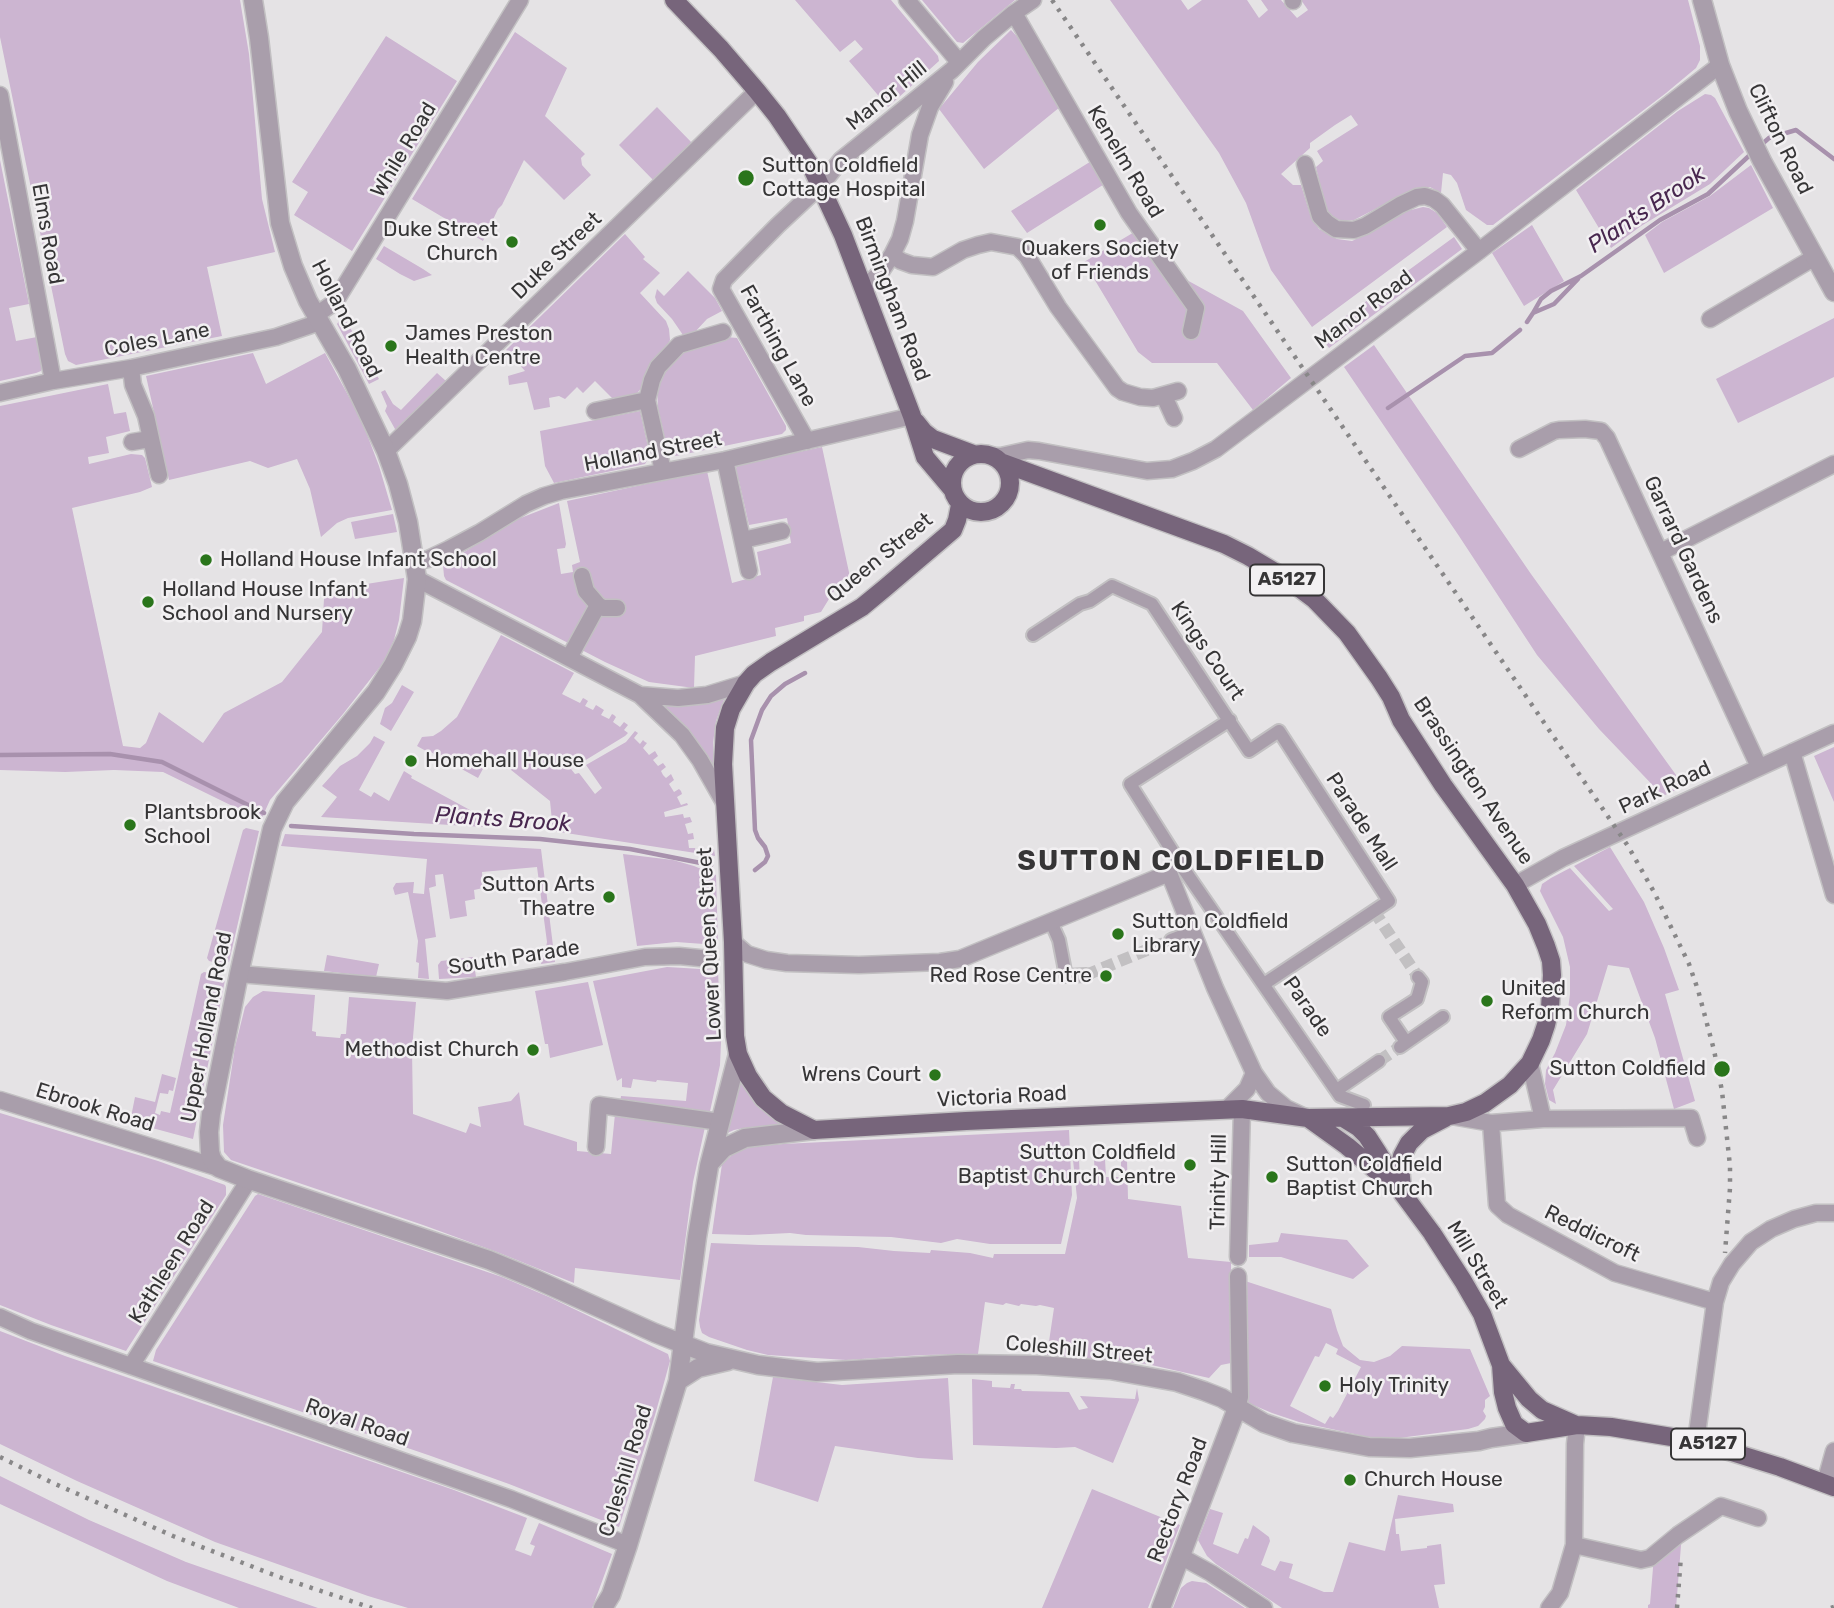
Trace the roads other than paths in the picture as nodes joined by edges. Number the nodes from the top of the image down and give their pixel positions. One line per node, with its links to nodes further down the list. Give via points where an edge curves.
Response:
1 (253, 0): 18 (street, Holland Road, via 280,223 293,266)
2 (520, 0): 18 (street, While Road, via 335,302)
3 (674, 0): 9 (main road, Birmingham Road)
4 (907, 0): 8 (street)
5 (1702, 0): 7 (street, Clifton Road)
6 (1023, 6): 8 (street, Manor Hill); 21 (street, Kenelm Road, via 1129,213 1196,308)
7 (1720, 65): 13 (street, Manor Road); 15 (street, Clifton Road, via 1752,141)
8 (956, 66): 12 (street, Manor Hill, via 841,160); 14 (street, Manor Hill, via 930,107 920,135 905,221)
9 (757, 91): 12 (main road, Birmingham Road, via 794,139); 33 (street, Duke Street)
10 (0, 95): 23 (street, Elms Road)
11 (1292, 175): 13 (street, via 1309,160 1320,216 1336,229 1365,226 1425,196 1442,205)
12 (821, 185): 16 (main road, Birmingham Road); 30 (street, Farthing Lane, via 724,280 721,289)
13 (1479, 251): 35 (street, Manor Road, via 1194,461 1147,471 1028,450)
14 (892, 255): 16 (street, Manor Hill); 28 (street, via 912,265 933,267 978,245 991,242 1018,247 1117,388 1140,397 1171,394)
15 (1815, 257): 17 (street, Clifton Road); 19 (street)
16 (864, 288): 27 (main road, Birmingham Road)
17 (1834, 292)
18 (318, 318): 22 (street, Coles Lane, via 276,337); 33 (street, Holland Road)
19 (1710, 319)
20 (723, 331): 25 (street, via 679,345 658,368)
21 (1191, 331)
22 (131, 368): 23 (street, Coles Lane); 29 (street)
23 (53, 381): 24 (street, Coles Lane)
24 (0, 393)
25 (648, 400): 26 (street); 38 (street)
26 (595, 411)
27 (912, 416): 30 (street, Holland Street); 34 (main road, via 933,439); 40 (main road, via 925,457)
28 (1174, 418)
29 (150, 439): 31 (street); 39 (street)
30 (807, 441): 36 (street, Holland Street)
31 (132, 442)
32 (1519, 449): 43 (street, Garrard Gardens, via 1554,431 1601,431)
33 (386, 451): 44 (street, Holland Road, via 408,522)
34 (973, 454): 35 (main road); 40 (main road, via 962,460 952,478)
35 (998, 459): 40 (main road, via 1010,472 1009,492 999,506 977,513); 61 (main road, Brassington Avenue / A5127, via 1224,544 1314,599 1360,651 1443,785)
36 (725, 460): 38 (street, Holland Street); 42 (street)
37 (1834, 464): 43 (street)
38 (663, 471): 44 (street, Holland Street, via 544,496)
39 (159, 475)
40 (956, 497): 52 (main road, Queen Street, via 953,530 862,607 766,665)
41 (782, 531): 42 (street)
42 (743, 540): 45 (street)
43 (1661, 552): 58 (street, Garrard Gardens)
44 (415, 570): 50 (street, Holland Road, via 412,621); 51 (street, Lower Queen Street)
45 (749, 571)
46 (582, 576): 47 (street, via 586,591)
47 (598, 606): 48 (street); 51 (street)
48 (617, 608)
49 (1033, 635): 54 (street, Kings Court, via 1112,586 1152,604)
50 (401, 650): 69 (street, Upper Holland Road, via 376,692 280,811 266,850)
51 (569, 657): 53 (street, Lower Queen Street)
52 (746, 683): 53 (street, Lower Queen Street, via 707,695); 59 (main road, Lower Queen Street, via 725,728)
53 (640, 695): 59 (street, Lower Queen Street, via 682,735)
54 (1230, 720): 57 (street, Kings Court, via 1249,751 1279,731); 60 (street, Parade, via 1130,784)
55 (1834, 733): 56 (street, Park Road)
56 (1792, 752): 58 (street, Park Road); 62 (street)
57 (1301, 765): 72 (street, Parade Mall, via 1389,901)
58 (1759, 767): 61 (street, Park Road)
59 (726, 804): 66 (main road, Lower Queen Street)
60 (1176, 870): 63 (street); 64 (street); 72 (street, Parade)
61 (1515, 885): 77 (main road, Brassington Avenue / A5127, via 1537,923 1551,961 1550,1008)
62 (1834, 894)
63 (1051, 922): 68 (street, via 960,959 940,962 859,965); 70 (street, via 1066,976)
64 (1192, 932): 65 (street); 78 (street)
65 (1171, 940)
66 (733, 942): 68 (street, via 747,954); 73 (main road, Lower Queen Street)
67 (710, 959): 69 (street, South Parade, via 645,957 447,991)
68 (766, 960): 73 (street, via 748,965)
69 (239, 974): 93 (street, Upper Holland Road, via 209,1132 210,1152)
70 (1086, 975)
71 (1418, 977): 74 (street, via 1422,982 1417,999 1389,1017 1403,1045)
72 (1264, 984): 79 (street, Parade)
73 (734, 989): 75 (main road, Lower Queen Street)
74 (1443, 1017)
75 (738, 1054): 87 (street); 89 (main road, Lower Queen Street, via 763,1098 780,1113)
76 (1379, 1061): 79 (street)
77 (1530, 1063): 83 (main road, Brassington Avenue / A5127, via 1485,1103); 86 (street)
78 (1254, 1073): 82 (street); 84 (street, via 1286,1108)
79 (1337, 1090): 81 (street, Parade, via 1340,1096)
80 (0, 1100): 93 (street, Ebrook Road)
81 (1364, 1105)
82 (1235, 1109): 84 (main road, Victoria Road); 89 (main road, Victoria Road); 97 (street, Trinity Hill)
83 (1449, 1116): 85 (main road, Brassington Avenue / A5127); 88 (street); 95 (main road, A5127, via 1422,1130 1409,1143 1399,1167)
84 (1308, 1118): 85 (main road, Brassington Avenue / A5127); 95 (main road, Mill Street)
85 (1345, 1119): 95 (main road, Mill Street, via 1367,1136)
86 (1543, 1119): 88 (street); 90 (street, via 1691,1118)
87 (720, 1122): 91 (street, via 599,1105); 92 (street)
88 (1491, 1123): 99 (street, Reddicroft, via 1497,1205 1508,1215 1615,1273)
89 (814, 1130): 92 (street, Victoria Road, via 745,1138 724,1148)
90 (1697, 1138)
91 (596, 1147)
92 (709, 1166): 101 (street)
93 (219, 1168): 94 (street)
94 (247, 1180): 101 (street, via 489,1260); 104 (street, Kathleen Road)
95 (1403, 1194): 103 (main road, Mill Street / A5127, via 1463,1281 1482,1314)
96 (1834, 1213): 99 (street, via 1794,1219 1751,1242 1721,1282)
97 (1238, 1257)
98 (1238, 1276): 107 (street)
99 (1715, 1302): 112 (street)
100 (0, 1318): 104 (street, Royal Road)
101 (684, 1344): 102 (street, Coleshill Street); 105 (street, Coleshill Road)
102 (735, 1360): 105 (street, Coleshill Street, via 698,1368); 107 (street, Coleshill Street, via 817,1372 958,1364 1110,1370 1177,1382)
103 (1501, 1364): 106 (main road, Mill Street / A5127); 108 (main road, Mill Street)
104 (131, 1366): 116 (street, Royal Road, via 511,1499)
105 (678, 1381): 116 (street, Coleshill Road)
106 (1536, 1405): 108 (street, via 1517,1406); 109 (main road, A5127); 110 (street, via 1541,1420)
107 (1237, 1408): 111 (street, Coleshill Street, via 1293,1433 1369,1447 1410,1448); 118 (street, Rectory Road)
108 (1509, 1414): 110 (main road, via 1514,1424); 111 (street)
109 (1577, 1425): 110 (main road, A5127); 112 (main road, A5127); 117 (street)
110 (1530, 1432): 111 (street, Coleshill Street)
111 (1491, 1438)
112 (1696, 1441): 114 (main road, A5127)
113 (1834, 1451): 114 (street)
114 (1830, 1485)
115 (1758, 1518): 117 (street, via 1721,1506 1641,1560)
116 (628, 1545): 119 (street, Coleshill Road)
117 (1574, 1545): 122 (street, via 1560,1593)
118 (1180, 1556): 120 (street, Rectory Road); 121 (street)
119 (603, 1608)
120 (1161, 1608)
121 (1264, 1608)
122 (1549, 1608)

